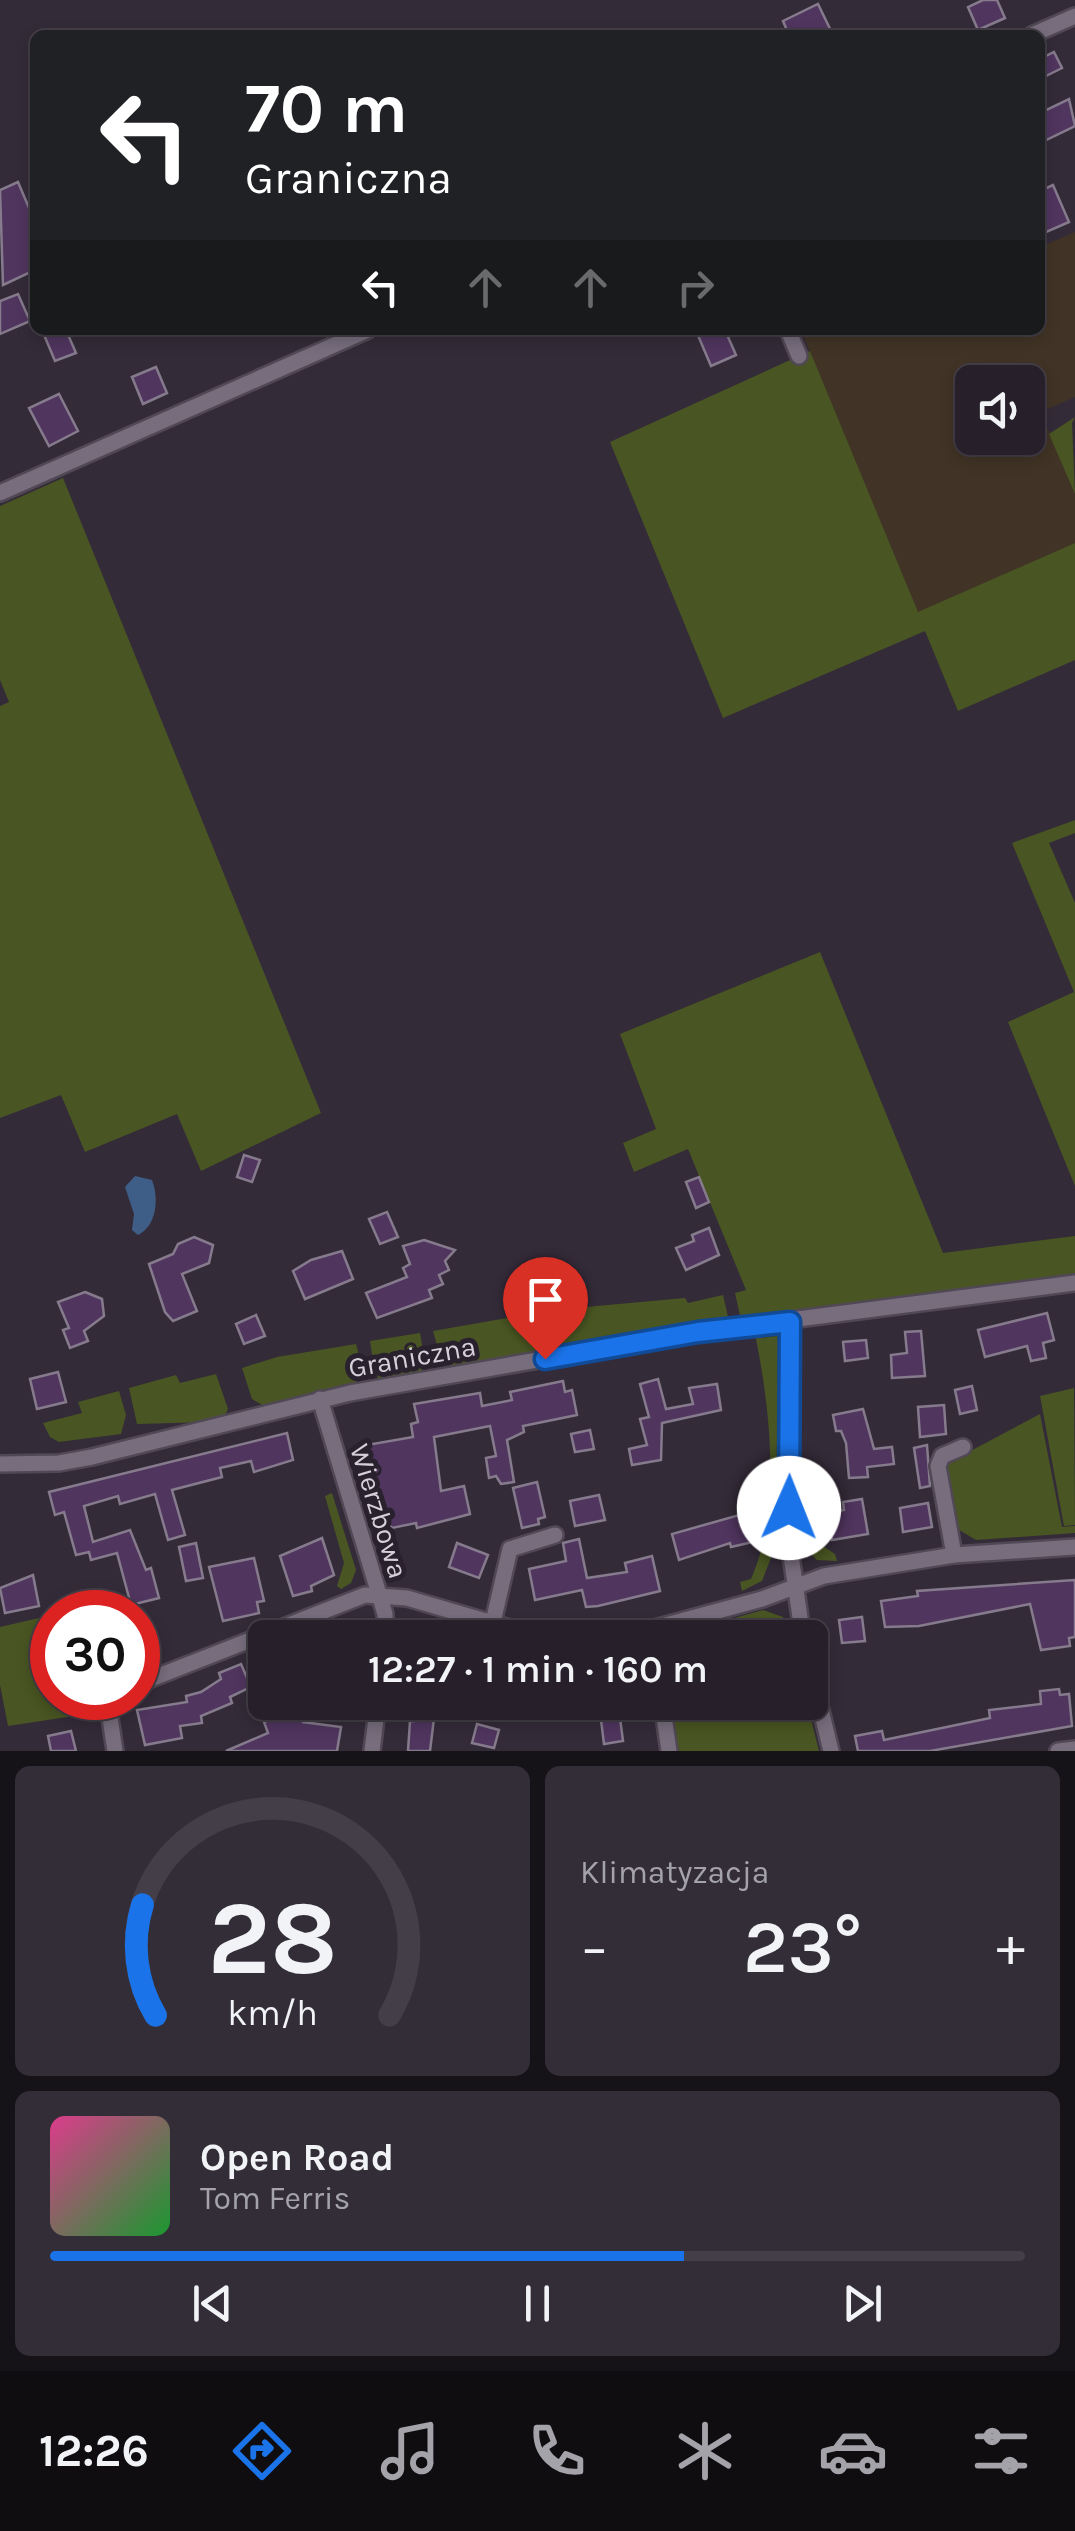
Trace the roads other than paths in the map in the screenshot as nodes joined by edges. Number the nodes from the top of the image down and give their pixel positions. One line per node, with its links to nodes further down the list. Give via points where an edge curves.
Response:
1 (1075, 16): 2 (street)
2 (1043, 30)
3 (357, 335): 6 (street)
4 (790, 335): 5 (street)
5 (799, 356)
6 (0, 493)
7 (1075, 1283): 8 (street, Graniczna)
8 (790, 1322): 9 (street, Graniczna, via 698,1332); 15 (street)
9 (320, 1399): 11 (street, Graniczna, via 92,1457); 16 (street, Wierzbowa)
10 (964, 1447): 14 (street, via 942,1456 938,1466)
11 (0, 1464)
12 (555, 1534): 19 (street, via 510,1549)
13 (1075, 1547): 14 (street)
14 (954, 1554): 15 (street)
15 (792, 1587): 20 (street); 21 (street)
16 (378, 1595): 17 (street, Wierzbowa); 18 (street); 22 (street, via 349,1598)
17 (383, 1620)
18 (486, 1620)
19 (493, 1620)
20 (692, 1620)
21 (799, 1620)
22 (160, 1675)
23 (110, 1720): 28 (street)
24 (376, 1720): 29 (street)
25 (665, 1720): 30 (street)
26 (823, 1720): 31 (street)
27 (1075, 1749): 32 (street)
28 (115, 1751)
29 (372, 1751)
30 (669, 1751)
31 (831, 1751)
32 (1058, 1751)

